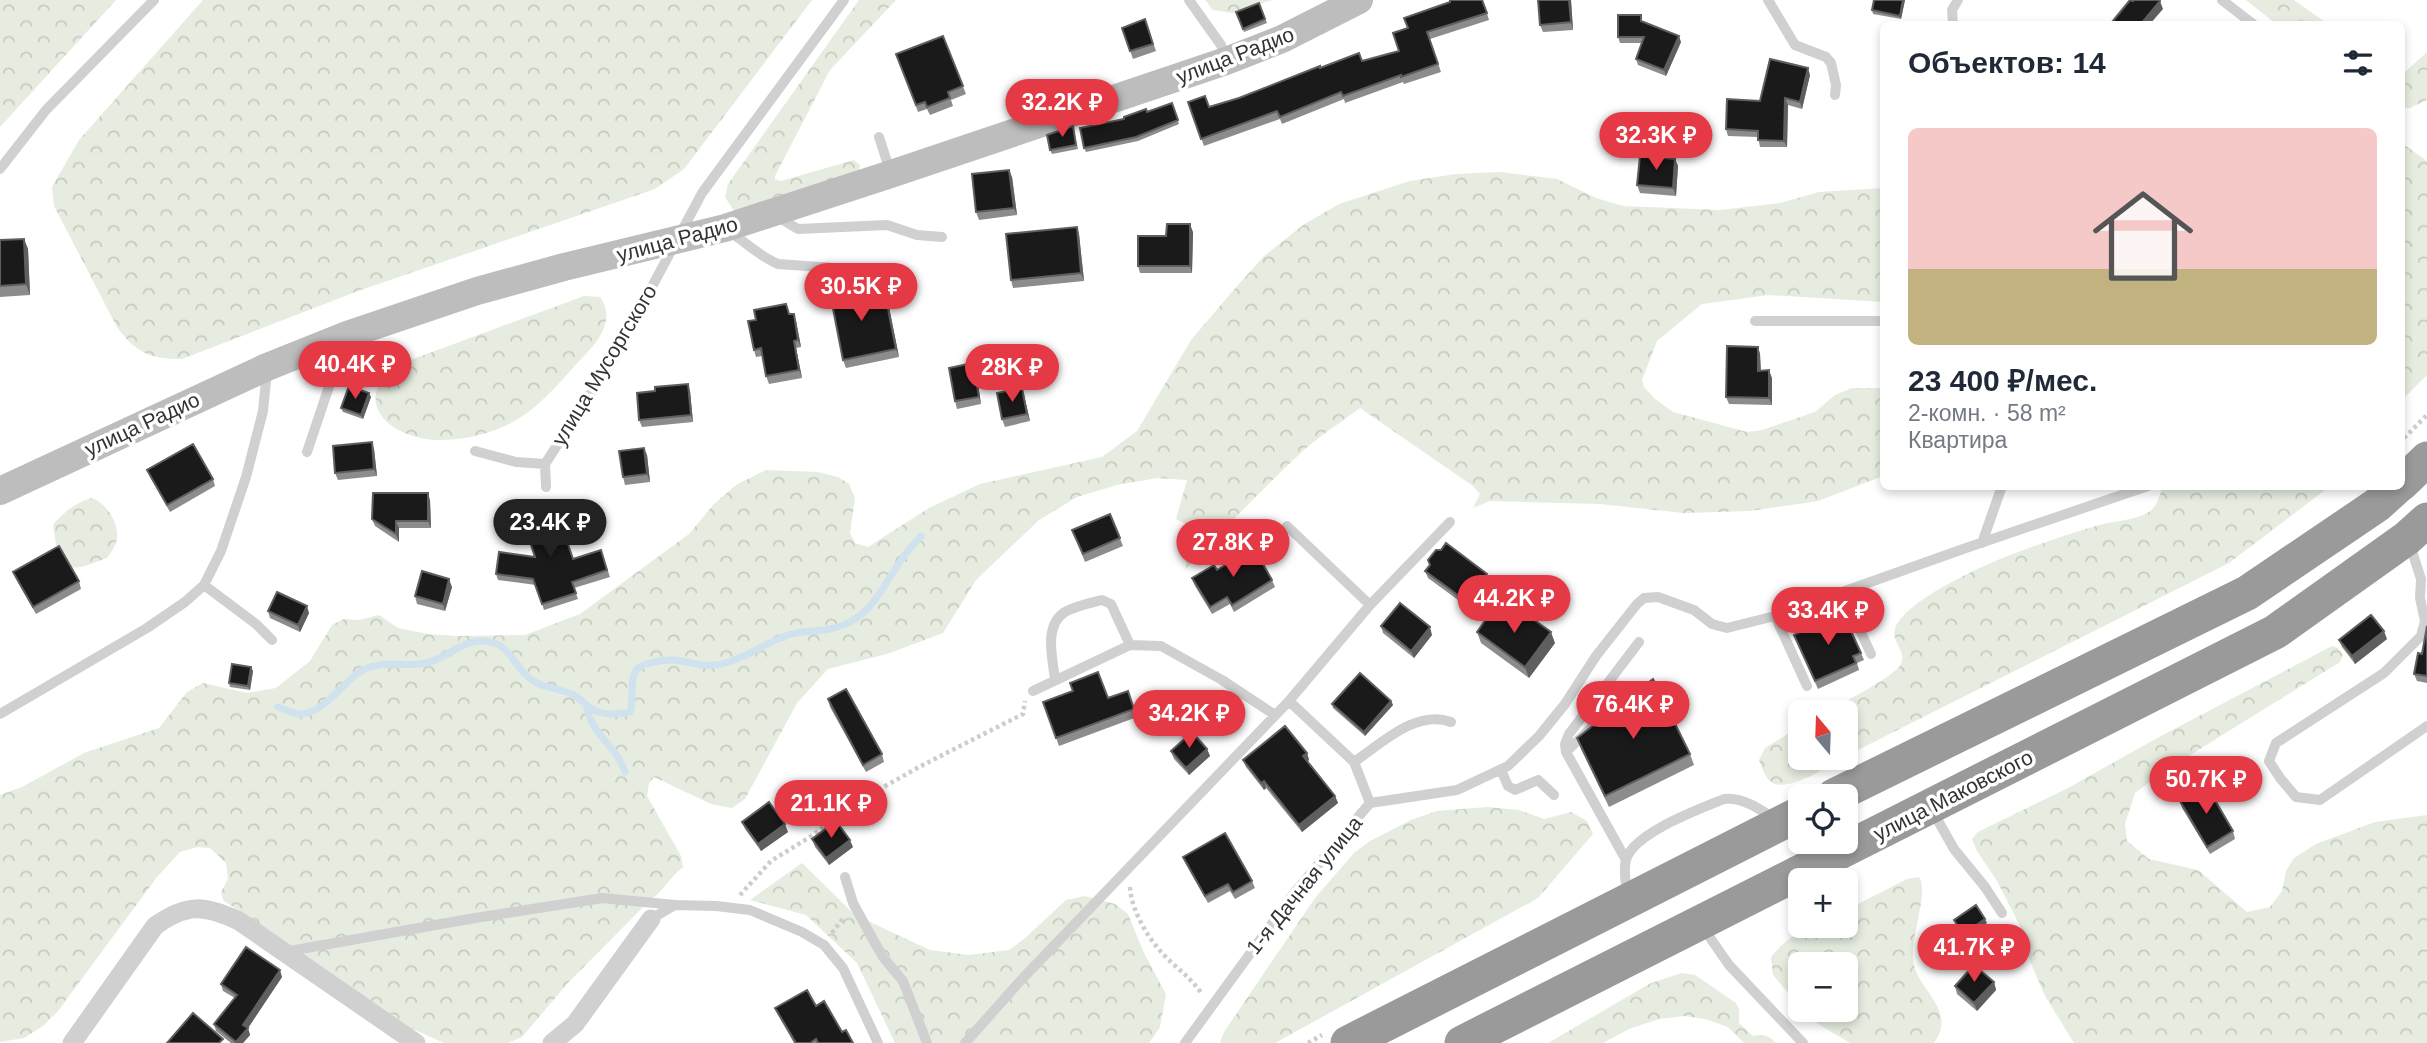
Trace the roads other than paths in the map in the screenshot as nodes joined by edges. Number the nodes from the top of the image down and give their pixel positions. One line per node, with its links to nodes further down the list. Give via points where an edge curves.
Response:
1 (154, 0): 13 (lane, via 46,110)
2 (844, 0): 18 (lane, улица Мусоргского, via 702,193)
3 (1189, 0): 10 (lane, via 1221,46)
4 (1359, 0): 10 (main road, улица Радио)
5 (1768, 0): 11 (lane, via 1794,45 1831,63)
6 (1958, 0): 8 (lane)
7 (2222, 0): 9 (lane)
8 (1953, 21)
9 (2249, 21)
10 (1226, 61): 14 (main road, улица Радио)
11 (1835, 95)
12 (879, 137): 14 (lane)
13 (0, 169)
14 (891, 174): 15 (main road, улица Радио)
15 (772, 212): 16 (main road, улица Радио); 17 (lane, via 798,229 887,225)
16 (725, 228): 18 (main road, улица Радио); 19 (lane, via 778,264)
17 (942, 237)
18 (675, 241): 22 (main road, улица Радио, via 477,291); 26 (lane, улица Мусоргского, via 615,356)
19 (892, 272)
20 (1755, 321): 21 (lane)
21 (1880, 321)
22 (347, 335): 23 (main road, улица Радио); 25 (lane)
23 (267, 367): 31 (main road, улица Радио); 36 (lane, via 263,411 246,477 221,551)
24 (475, 451): 26 (lane, улица Мусоргского, via 516,463)
25 (307, 452)
26 (545, 464): 27 (lane)
27 (546, 488)
28 (2001, 490): 35 (lane)
29 (2136, 490): 35 (lane)
30 (2390, 490): 57 (highway, via 2377,506 2247,593)
31 (0, 491)
32 (1450, 522): 38 (lane)
33 (1287, 526): 38 (lane)
34 (2417, 529): 40 (lane, via 2420,598); 60 (highway, улица Маковского, via 2275,632)
35 (1982, 542): 37 (lane)
36 (204, 585): 41 (lane); 50 (lane, via 147,628)
37 (1842, 592): 39 (lane); 44 (lane)
38 (1370, 605): 48 (lane)
39 (1776, 615): 46 (lane); 56 (lane, via 1727,628 1673,602 1644,598 1539,736)
40 (2426, 621): 53 (lane, via 2421,636 2384,673 2276,743 2269,761 2296,797 2320,800)
41 (272, 640)
42 (1639, 642): 54 (lane, via 1569,734)
43 (1130, 645): 45 (lane); 45 (lane, via 1111,604 1102,600 1065,612 1054,622); 51 (lane, via 1161,646)
44 (1871, 654)
45 (1055, 680): 47 (lane)
46 (1807, 686)
47 (1033, 691)
48 (1289, 701): 51 (lane); 55 (lane, 1-я Дачная улица)
49 (1616, 704): 54 (lane)
50 (0, 714)
51 (1275, 715): 76 (lane)
52 (1451, 722): 55 (lane, via 1430,720 1404,728)
53 (2427, 726)
54 (1566, 752): 63 (lane)
55 (1354, 762): 59 (lane, 1-я Дачная улица)
56 (1501, 770): 58 (lane, via 1515,790 1538,780); 59 (lane, via 1457,790)
57 (1858, 784)
58 (1554, 794)
59 (1370, 803): 77 (lane, 1-я Дачная улица, via 1295,891)
60 (1931, 806): 67 (lane, via 1954,849); 69 (highway, улица Маковского)
61 (1788, 817): 63 (lane, via 1734,798 1724,799 1647,835)
62 (1788, 819): 65 (highway)
63 (1626, 860): 65 (lane)
64 (845, 877): 75 (lane, via 853,903 883,957 903,981)
65 (1628, 901): 78 (highway)
66 (675, 905): 68 (lane); 70 (lane, via 602,898); 74 (lane, via 750,910 824,945 843,968)
67 (2002, 914)
68 (651, 919): 73 (street, via 575,1024)
69 (1700, 922): 79 (highway, улица Маковского); 80 (lane, via 1729,965)
70 (284, 952): 71 (street, via 220,912 206,908 169,916 155,926); 72 (street)
71 (72, 1043)
72 (416, 1043)
73 (552, 1043)
74 (878, 1043)
75 (926, 1043)
76 (965, 1043)
77 (1185, 1043)
78 (1348, 1043)
79 (1462, 1043)
80 (1803, 1043)

